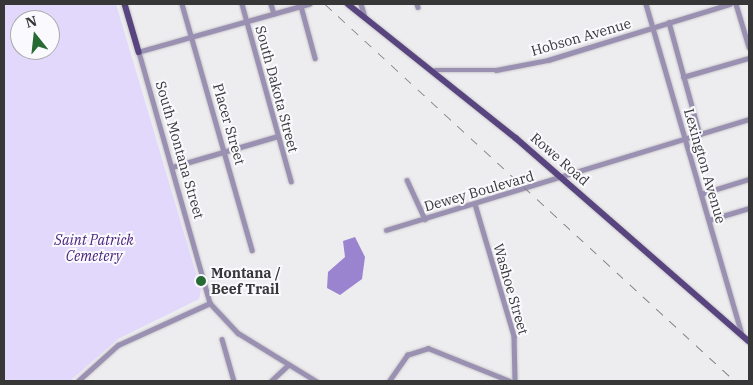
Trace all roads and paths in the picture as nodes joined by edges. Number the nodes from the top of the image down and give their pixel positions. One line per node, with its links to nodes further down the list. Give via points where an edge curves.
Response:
1 (124, 4): 19 (main road, South Montana Street)
2 (182, 4): 17 (street, Placer Street)
3 (242, 4): 14 (street, South Dakota Street)
4 (271, 4): 12 (street)
5 (310, 4): 11 (street)
6 (348, 4): 13 (main road, Rowe Road)
7 (361, 4): 13 (street)
8 (646, 4): 16 (street, Lexington Avenue)
9 (730, 4): 15 (street, Hobson Avenue)
10 (736, 4): 18 (street)
11 (301, 6): 12 (street); 20 (street)
12 (274, 14): 14 (street)
13 (365, 18): 22 (main road, Rowe Road)
14 (247, 21): 17 (street); 26 (street, South Dakota Street)
15 (669, 22): 16 (street, Hobson Avenue); 23 (street)
16 (653, 28): 22 (street, Hobson Avenue, via 548,60 496,70); 27 (street, Lexington Avenue)
17 (192, 37): 19 (street); 28 (street, Placer Street)
18 (749, 47)
19 (139, 52): 29 (street, South Montana Street)
20 (315, 58)
21 (749, 58): 23 (street)
22 (435, 70): 30 (main road, Rowe Road)
23 (683, 76): 25 (street)
24 (749, 119): 25 (street, Dewey Boulevard)
25 (700, 135): 27 (street, Dewey Boulevard)
26 (278, 136): 28 (street); 33 (street, South Dakota Street)
27 (686, 141): 30 (street, Dewey Boulevard); 34 (street, Lexington Avenue)
28 (226, 152): 29 (street); 40 (street, Placer Street)
29 (172, 167): 41 (street, South Montana Street)
30 (563, 178): 35 (street, Dewey Boulevard); 42 (main road, Rowe Road)
31 (749, 179): 34 (street)
32 (407, 180): 37 (street)
33 (291, 181)
34 (702, 194): 38 (street, Lexington Avenue)
35 (475, 204): 37 (street, Dewey Boulevard); 52 (street, Washoe Street, via 514,336)
36 (749, 208): 38 (street)
37 (424, 219): 39 (street, Dewey Boulevard)
38 (709, 220): 42 (street, Lexington Avenue)
39 (386, 230)
40 (252, 250)
41 (210, 303): 45 (street, via 226,324); 46 (street, via 118,345)
42 (742, 334): 44 (main road, Rowe Road)
43 (222, 340): 47 (street)
44 (749, 341)
45 (288, 364): 48 (street); 49 (street)
46 (78, 381)
47 (234, 381)
48 (270, 381)
49 (316, 381)
50 (389, 381): 51 (street, via 407,355 428,348)
51 (510, 381)
52 (515, 381)

